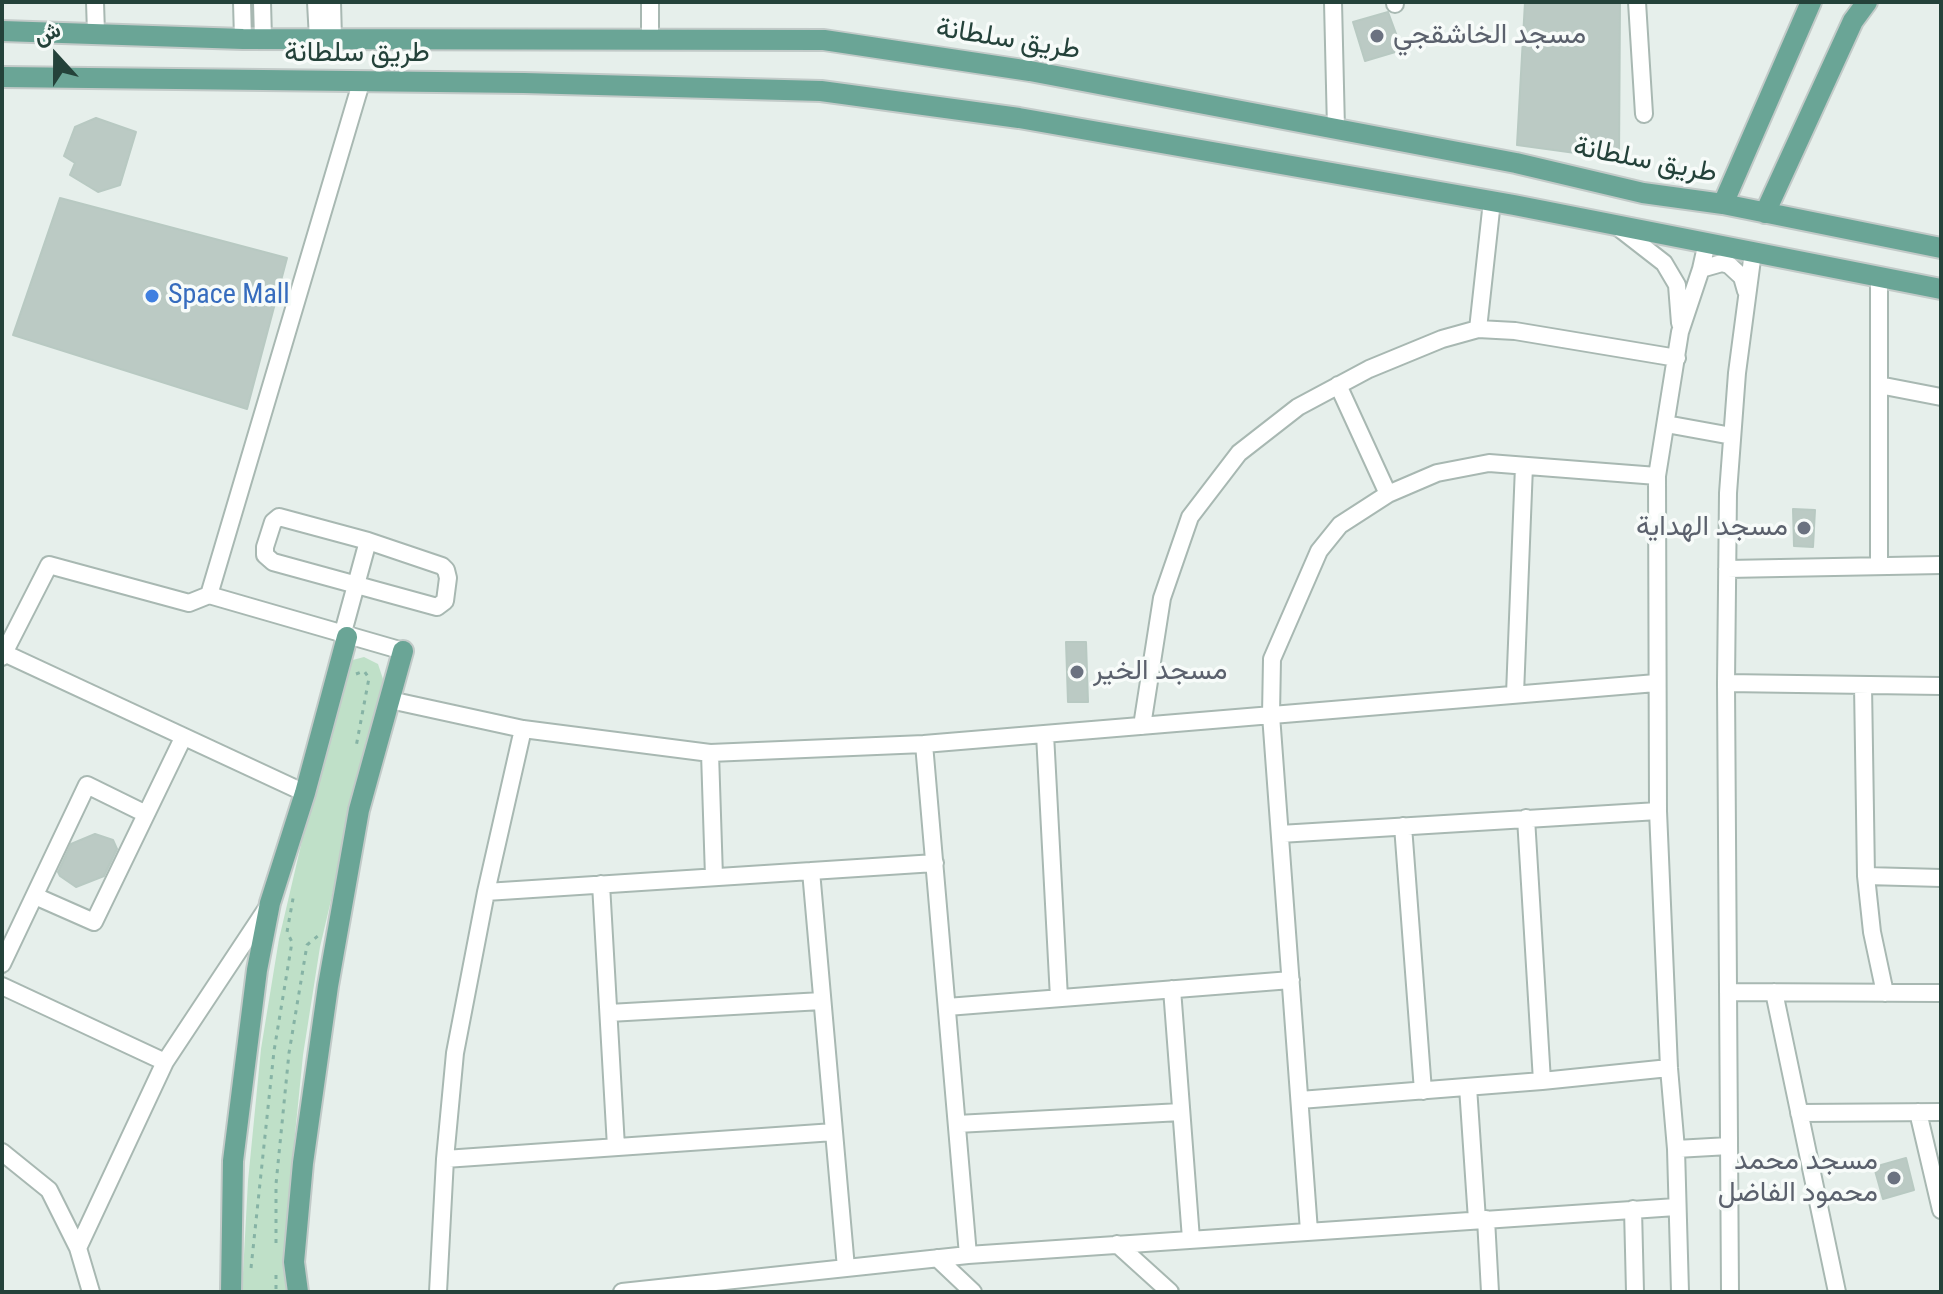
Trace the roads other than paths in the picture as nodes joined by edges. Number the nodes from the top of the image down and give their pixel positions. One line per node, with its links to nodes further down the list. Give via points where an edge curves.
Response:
1 (95, 2): 12 (street)
2 (242, 2): 13 (street)
3 (262, 2): 13 (street)
4 (316, 2): 14 (street)
5 (332, 2): 14 (street)
6 (650, 2): 15 (street)
7 (1333, 2): 19 (street)
8 (1637, 2): 18 (street)
9 (1811, 2): 21 (main road)
10 (1867, 2): 22 (main road, via 1853,21)
11 (2, 31): 12 (main road, طريق سلطانة)
12 (96, 33): 13 (main road, طريق سلطانة)
13 (253, 39): 14 (main road, طريق سلطانة)
14 (326, 39): 15 (main road, طريق سلطانة)
15 (650, 39): 19 (main road, طريق سلطانة, via 824,40 1030,71)
16 (2, 77): 17 (main road, طريق سلطانة)
17 (361, 83): 20 (main road, طريق سلطانة, via 821,91 1019,118); 47 (street)
18 (1644, 114)
19 (1336, 129): 21 (main road, طريق سلطانة, via 1643,193)
20 (1492, 201): 23 (main road, طريق سلطانة); 31 (street)
21 (1723, 204): 22 (main road, طريق سلطانة)
22 (1765, 213): 25 (main road, طريق سلطانة)
23 (1615, 225): 24 (main road, طريق سلطانة); 32 (street, via 1664,263 1677,285)
24 (1707, 242): 26 (main road, طريق سلطانة); 27 (street)
25 (1941, 248)
26 (1753, 252): 28 (main road, طريق سلطانة); 30 (street)
27 (1701, 269): 30 (street, via 1729,265 1742,277); 32 (street)
28 (1879, 277): 29 (main road, طريق سلطانة); 35 (street)
29 (1941, 289)
30 (1747, 292): 38 (street)
31 (1478, 329): 33 (street); 34 (street, via 1442,339)
32 (1680, 332): 33 (street)
33 (1677, 358): 37 (street)
34 (1338, 385): 41 (street); 58 (street, via 1298,407 1239,453 1190,517 1162,598)
35 (1879, 385): 36 (street); 44 (street)
36 (1941, 397)
37 (1666, 424): 38 (street); 40 (street)
38 (1732, 436): 45 (street)
39 (1524, 466): 40 (street); 41 (street, via 1489,463 1437,473); 55 (street)
40 (1657, 476): 51 (street)
41 (1388, 494): 57 (street, via 1340,525 1319,551 1272,659)
42 (368, 541): 46 (street); 46 (street, via 442,566 448,578 445,601 437,607); 46 (street, via 279,517 265,547 273,562)
43 (1941, 565): 44 (street)
44 (1879, 566): 45 (street)
45 (1727, 569): 52 (street)
46 (356, 587): 48 (street)
47 (209, 595): 48 (street); 50 (street, via 189,603 49,565)
48 (344, 636): 49 (street); 64 (main road)
49 (403, 651): 56 (main road)
50 (3, 655): 61 (street)
51 (1656, 683): 55 (street); 65 (street)
52 (1726, 683): 53 (street); 83 (street)
53 (1863, 685): 54 (street); 72 (street)
54 (1941, 686)
55 (1515, 694): 57 (street)
56 (390, 700): 59 (street); 122 (main road, via 359,810 328,986 300,1191 294,1262)
57 (1271, 715): 58 (street); 69 (street)
58 (1142, 726): 60 (street)
59 (523, 729): 63 (street); 76 (street)
60 (1045, 734): 62 (street); 87 (street)
61 (183, 738): 64 (street); 66 (street)
62 (924, 744): 63 (street); 70 (street)
63 (710, 753): 73 (street)
64 (305, 793): 78 (main road)
65 (1658, 811): 67 (street); 92 (street)
66 (146, 814): 77 (street, via 94,922); 77 (street, via 87,785)
67 (1526, 818): 68 (street); 93 (street)
68 (1403, 826): 69 (street); 95 (street)
69 (1280, 834): 80 (street)
70 (935, 863): 71 (street); 89 (street)
71 (811, 871): 73 (street); 88 (street)
72 (1866, 876): 74 (street); 85 (street)
73 (714, 877): 75 (street)
74 (1941, 878)
75 (601, 884): 76 (street); 90 (street)
76 (486, 892): 107 (street, via 455,1053)
77 (35, 896): 79 (street)
78 (270, 903): 91 (street); 121 (main road, via 233,1161)
79 (2, 964)
80 (1291, 980): 82 (street); 96 (street)
81 (2, 986): 91 (street)
82 (1172, 989): 87 (street); 97 (street)
83 (1728, 992): 84 (street); 103 (street)
84 (1774, 992): 85 (street); 100 (street)
85 (1885, 993): 86 (street)
86 (1941, 993)
87 (1059, 998): 89 (street)
88 (822, 1001): 90 (street); 102 (street)
89 (947, 1007): 101 (street)
90 (609, 1013): 104 (street)
91 (165, 1062): 115 (street)
92 (1669, 1068): 93 (street); 105 (street)
93 (1542, 1081): 94 (street)
94 (1468, 1087): 95 (street); 111 (street)
95 (1423, 1091): 96 (street)
96 (1300, 1100): 112 (street)
97 (1181, 1112): 101 (street); 113 (street)
98 (1918, 1112): 99 (street); 100 (street); 108 (street)
99 (1941, 1112)
100 (1799, 1113): 131 (street)
101 (957, 1124): 116 (street)
102 (834, 1132): 104 (street); 118 (street)
103 (1729, 1146): 105 (street); 130 (street)
104 (616, 1147): 107 (street)
105 (1676, 1149): 109 (street)
106 (2, 1152): 115 (street, via 49,1190)
107 (445, 1159): 123 (street)
108 (1940, 1204)
109 (1676, 1207): 110 (street); 129 (street)
110 (1633, 1209): 111 (street); 128 (street)
111 (1482, 1219): 112 (street); 127 (street)
112 (1309, 1231): 113 (street)
113 (1191, 1239): 114 (street)
114 (1117, 1244): 116 (street); 126 (street)
115 (78, 1248): 120 (street)
116 (968, 1255): 117 (street)
117 (937, 1258): 118 (street); 125 (street)
118 (846, 1268): 119 (street)
119 (640, 1291): 124 (street)
120 (91, 1292)
121 (231, 1292)
122 (298, 1292)
123 (438, 1292)
124 (622, 1292)
125 (973, 1292)
126 (1170, 1292)
127 (1490, 1292)
128 (1635, 1292)
129 (1680, 1292)
130 (1730, 1292)
131 (1837, 1292)

